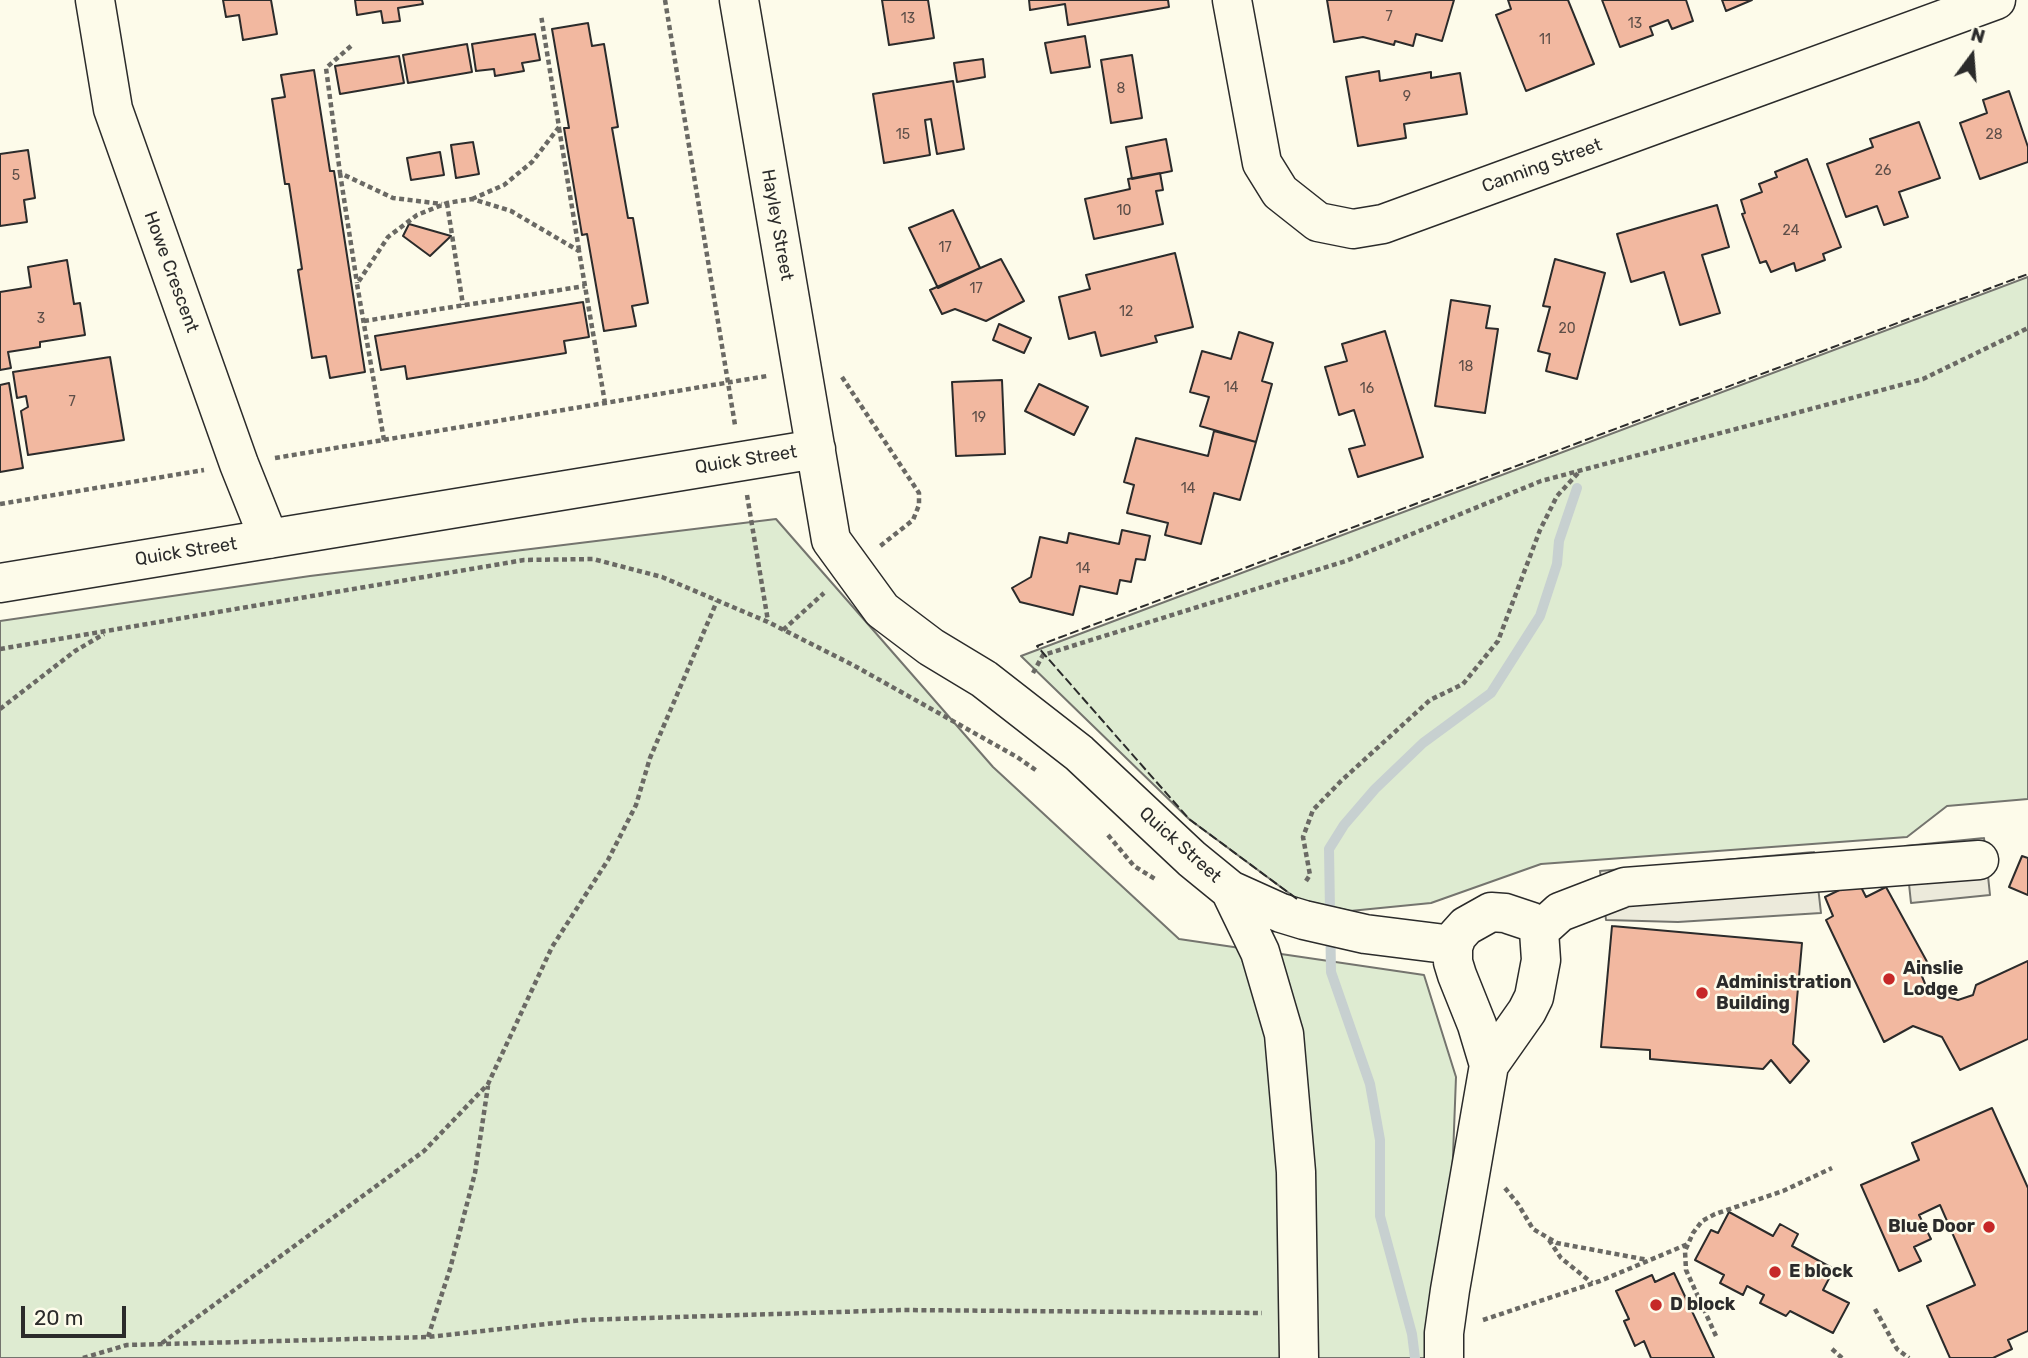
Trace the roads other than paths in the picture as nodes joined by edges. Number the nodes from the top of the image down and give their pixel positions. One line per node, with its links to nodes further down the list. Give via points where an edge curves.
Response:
1 (95, 0): 6 (street, Howe Crescent, via 113,109)
2 (739, 0): 5 (street, Hayley Street)
3 (1232, 0): 4 (street, Canning Street, via 1262,163 1280,192 1318,222 1353,229 1383,225)
4 (1997, 0)
5 (816, 449): 6 (street, Quick Street); 9 (street, Quick Street, via 831,540 882,610 1079,753)
6 (269, 539): 7 (street, Quick Street)
7 (0, 583)
8 (1979, 860): 10 (street, via 1625,887 1560,912)
9 (1230, 890): 11 (street, Quick Street, via 1292,916 1365,934); 13 (street, via 1261,952 1284,1034 1296,1172)
10 (1539, 931): 11 (street, via 1521,916 1490,912 1466,926); 12 (street, via 1541,960 1534,997)
11 (1453, 945): 12 (street, via 1453,962)
12 (1489, 1065): 14 (street, via 1444,1333)
13 (1299, 1358)
14 (1444, 1358)

